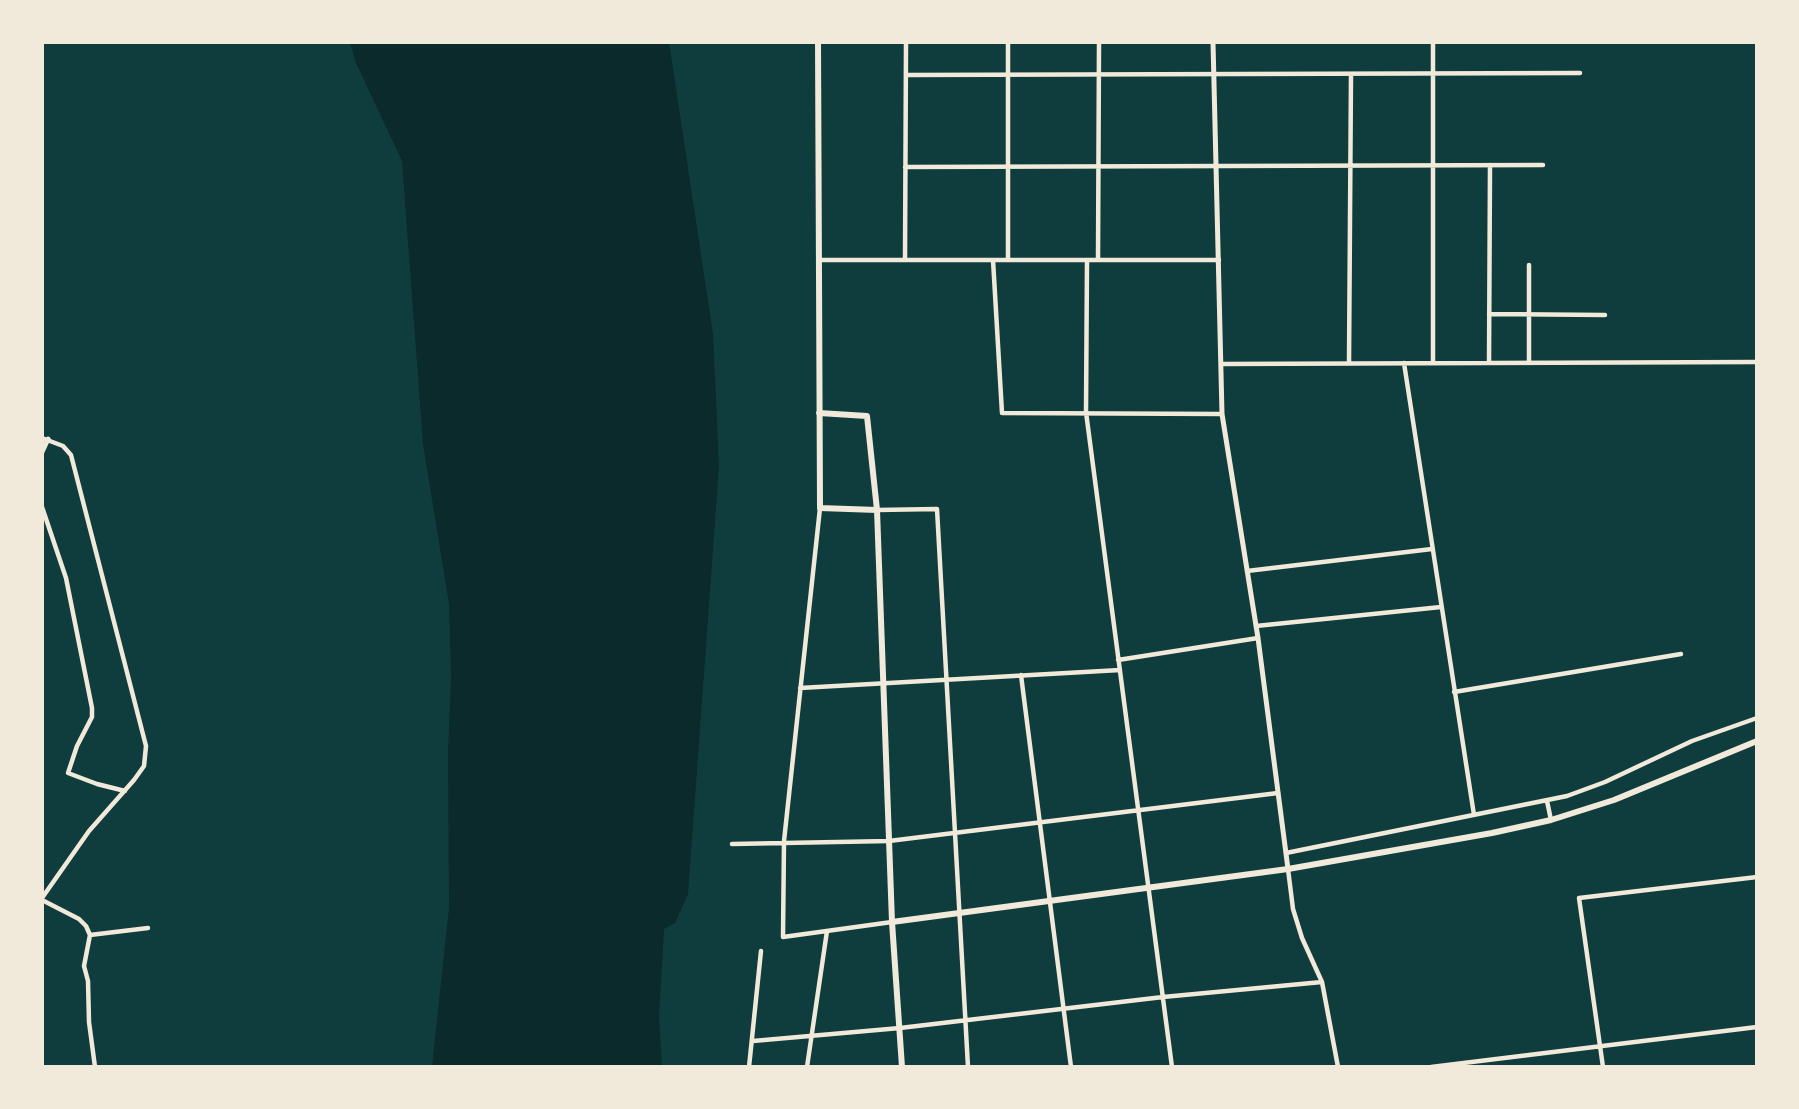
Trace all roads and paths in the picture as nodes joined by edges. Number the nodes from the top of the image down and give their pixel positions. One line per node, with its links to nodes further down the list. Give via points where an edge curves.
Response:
1 (818, 42): 22 (main road)
2 (906, 42): 13 (street)
3 (1008, 42): 7 (street)
4 (1099, 42): 8 (street)
5 (1213, 42): 9 (street)
6 (1433, 42): 11 (street)
7 (1008, 74): 8 (street); 13 (street); 21 (street)
8 (1098, 74): 9 (street); 17 (street)
9 (1214, 74): 10 (street); 18 (street)
10 (1351, 74): 11 (street); 19 (street)
11 (1433, 74): 12 (street); 14 (street)
12 (1580, 74)
13 (906, 75): 20 (street)
14 (1433, 165): 15 (street); 19 (street); 36 (street)
15 (1490, 165): 16 (street); 30 (street)
16 (1543, 165)
17 (1098, 166): 18 (street); 21 (street); 27 (street)
18 (1217, 166): 19 (street); 28 (street)
19 (1350, 166): 34 (street)
20 (905, 167): 21 (street); 23 (street)
21 (1008, 167): 25 (street)
22 (819, 260): 23 (street); 41 (main road)
23 (905, 260): 24 (street)
24 (993, 260): 25 (street); 40 (street, via 1002,413)
25 (1008, 260): 26 (street)
26 (1087, 260): 27 (street); 40 (street)
27 (1098, 260): 28 (street)
28 (1219, 260): 39 (street)
29 (1529, 265): 31 (street)
30 (1489, 314): 31 (street); 37 (street)
31 (1529, 314): 32 (street); 38 (street)
32 (1605, 315)
33 (1757, 362): 38 (street)
34 (1349, 363): 35 (street); 39 (street)
35 (1404, 363): 36 (street); 48 (street)
36 (1433, 363): 37 (street)
37 (1489, 363): 38 (street)
38 (1529, 363)
39 (1221, 364): 42 (street)
40 (1086, 412): 42 (street); 54 (street)
41 (819, 413): 46 (main road); 47 (main road, via 867,416)
42 (1222, 414): 49 (street)
43 (45, 438): 44 (street); 63 (street, via 71,455 146,746 144,766)
44 (42, 452)
45 (42, 507): 63 (street, via 66,578 92,708 68,773)
46 (820, 508): 47 (main road); 59 (street)
47 (877, 510): 57 (street, via 937,509); 58 (main road)
48 (1432, 549): 49 (street); 50 (street)
49 (1247, 571): 51 (street)
50 (1441, 607): 51 (street); 60 (street)
51 (1256, 626): 52 (street)
52 (1258, 638): 54 (street); 64 (street)
53 (1681, 654): 60 (street)
54 (1118, 660): 55 (street)
55 (1119, 670): 56 (street); 66 (street)
56 (1021, 676): 57 (street); 69 (street)
57 (947, 680): 58 (street); 70 (street)
58 (884, 683): 59 (street); 72 (main road)
59 (800, 688): 71 (street)
60 (1454, 692): 67 (street)
61 (1757, 718): 65 (street, via 1692,741 1605,782)
62 (1757, 741): 68 (main road, via 1652,786)
63 (125, 791): 78 (street, via 89,831)
64 (1278, 793): 66 (street); 74 (street)
65 (1547, 801): 67 (street); 68 (street)
66 (1138, 810): 69 (street); 77 (street)
67 (1474, 816): 74 (street)
68 (1551, 820): 75 (main road)
69 (1040, 822): 70 (street); 79 (street)
70 (955, 833): 72 (street); 80 (street)
71 (784, 841): 72 (street); 73 (street); 83 (street, via 783,937)
72 (889, 841): 81 (main road)
73 (732, 844)
74 (1286, 853): 75 (street)
75 (1288, 869): 77 (main road); 86 (street, via 1293,909)
76 (1757, 877): 94 (street, via 1579,898)
77 (1148, 888): 79 (main road); 87 (street)
78 (42, 899): 84 (street, via 79,919)
79 (1050, 901): 80 (main road); 88 (street)
80 (960, 914): 81 (main road); 89 (street)
81 (892, 922): 83 (street); 91 (main road)
82 (148, 928): 84 (street)
83 (827, 931): 92 (street)
84 (90, 936): 95 (street, via 84,965)
85 (761, 951): 93 (street)
86 (1322, 982): 87 (street); 102 (street)
87 (1163, 997): 88 (street); 101 (street)
88 (1064, 1009): 89 (street); 100 (street)
89 (966, 1020): 91 (street); 99 (street)
90 (1757, 1027): 94 (street)
91 (900, 1028): 92 (street); 98 (main road)
92 (813, 1036): 93 (street); 97 (street)
93 (753, 1041): 96 (street)
94 (1600, 1046): 103 (street); 104 (street)
95 (96, 1067)
96 (749, 1067)
97 (807, 1067)
98 (902, 1067)
99 (968, 1067)
100 (1071, 1067)
101 (1172, 1067)
102 (1338, 1067)
103 (1431, 1067)
104 (1603, 1067)

